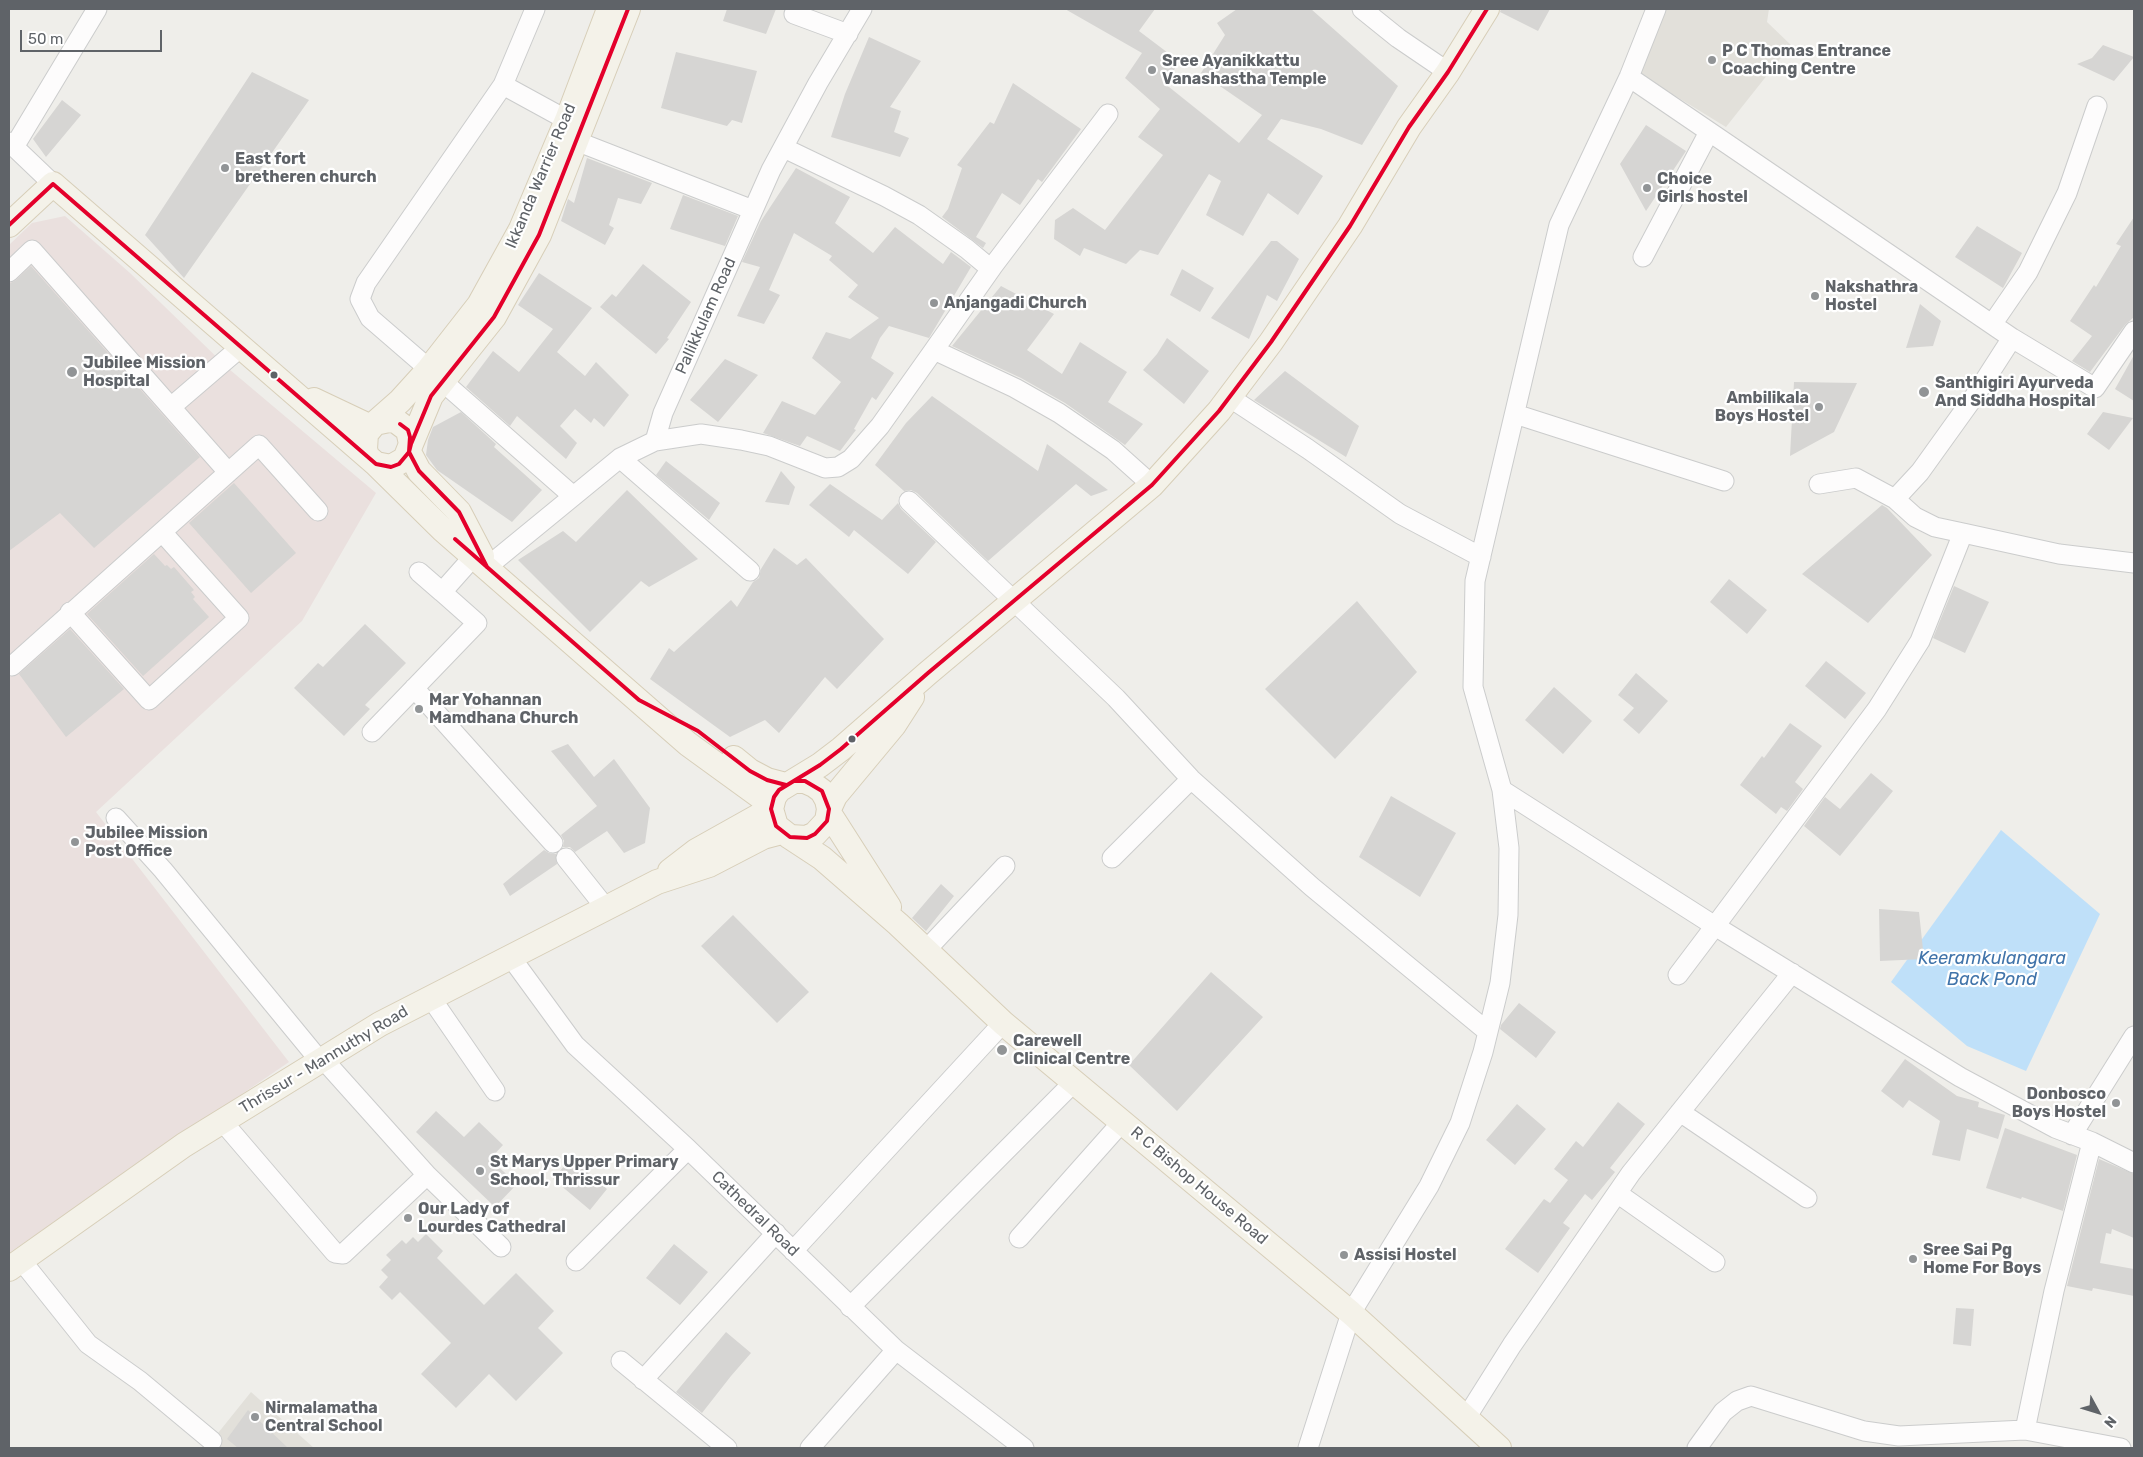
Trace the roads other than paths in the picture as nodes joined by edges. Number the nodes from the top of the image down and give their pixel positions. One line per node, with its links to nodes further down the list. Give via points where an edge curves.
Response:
1 (97, 9): 18 (street)
2 (535, 9): 13 (street)
3 (609, 9): 16 (main road, Ikkanda Warrier Road)
4 (628, 9): 16 (main road, Ikkanda Warrier Road)
5 (862, 9): 10 (street, Pallikkulam Road)
6 (1362, 9): 11 (street)
7 (1487, 9): 11 (main road)
8 (1656, 9): 12 (street)
9 (794, 14): 10 (street)
10 (848, 34): 19 (street, Pallikkulam Road)
11 (1448, 72): 33 (main road, via 1350,226)
12 (1629, 77): 17 (street); 35 (street, via 1559,224)
13 (502, 85): 16 (street); 31 (street, via 366,283 360,299 370,318)
14 (2097, 106): 26 (street, via 2067,193 2028,272)
15 (1108, 114): 24 (street)
16 (571, 130): 21 (street); 31 (main road, Ikkanda Warrier Road, via 539,235 498,309)
17 (1709, 132): 23 (street); 26 (street)
18 (11, 145): 20 (street)
19 (784, 148): 21 (street, Pallikkulam Road); 24 (street, via 919,215)
20 (53, 184): 22 (main road); 29 (main road)
21 (753, 210): 37 (street, Pallikkulam Road, via 662,413)
22 (9, 225)
23 (1643, 257)
24 (990, 269): 30 (street)
25 (9, 272): 34 (street, via 32,250)
26 (1993, 323): 28 (street)
27 (2134, 332): 28 (street, via 2095,388)
28 (2012, 338): 46 (street, via 1920,472)
29 (241, 347): 32 (main road); 34 (street)
30 (934, 350): 37 (street, via 880,426 851,459 838,467 825,468 769,446 709,435 676,436); 44 (street, via 1015,388 1059,413 1113,450)
31 (435, 375): 36 (main road, Ikkanda Warrier Road); 38 (main road, Ikkanda Warrier Road, via 431,396); 45 (street)
32 (289, 389): 36 (main road); 40 (main road)
33 (1229, 398): 44 (main road); 51 (street, via 1400,514)
34 (171, 406): 41 (street)
35 (1515, 414): 42 (street); 51 (street)
36 (373, 425): 38 (main road, via 382,420 396,421 408,430); 40 (main road, via 364,442)
37 (655, 441): 39 (street)
38 (410, 448): 40 (main road, via 399,464 391,467); 52 (main road, via 419,471 459,512)
39 (620, 458): 45 (street); 54 (street)
40 (372, 460): 52 (main road, via 443,530)
41 (228, 472): 48 (street, via 260,445); 49 (street)
42 (1724, 481)
43 (1819, 484): 46 (street, via 1856,478)
44 (1152, 485): 57 (main road)
45 (573, 496): 52 (street)
46 (1895, 499): 50 (street, via 1915,518)
47 (909, 501): 57 (street)
48 (318, 511)
49 (162, 532): 58 (street); 58 (street, via 239,618 149,700)
50 (1963, 534): 53 (street, via 2059,554); 78 (street, via 1920,641 1877,709)
51 (1481, 557): 66 (street, via 1475,581 1473,686)
52 (481, 561): 56 (street); 62 (main road)
53 (2134, 563)
54 (750, 571)
55 (419, 572): 56 (street)
56 (442, 592): 61 (street, via 477,623)
57 (1013, 601): 60 (main road); 64 (street, via 1116,698)
58 (70, 612): 59 (street)
59 (12, 666)
60 (928, 673): 65 (main road, via 841,748); 68 (main road, via 894,725 835,796)
61 (414, 688): 63 (street); 71 (street)
62 (639, 700): 65 (main road, via 698,731 750,771 767,780); 67 (main road, via 688,744)
63 (372, 732)
64 (1191, 778): 73 (street); 85 (street, via 1312,887)
65 (790, 783): 67 (main road, via 779,790); 68 (main road, via 805,781 814,785 822,791)
66 (1502, 790): 78 (street); 85 (street, via 1509,848 1508,915 1500,983)
67 (772, 807): 70 (main road, via 772,818); 75 (main road, via 696,851)
68 (829, 811): 70 (main road, via 827,821 815,834 798,839); 77 (main road)
69 (116, 818): 87 (street)
70 (786, 835): 75 (main road, via 763,838 709,865); 77 (main road, R C Bishop House Road, via 822,858)
71 (553, 843)
72 (566, 858): 76 (street)
73 (1112, 858)
74 (1005, 866): 79 (street)
75 (657, 882): 76 (main road, Thrissur - Mannuthy Road)
76 (605, 907): 80 (main road, Thrissur - Mannuthy Road)
77 (898, 924): 79 (main road, R C Bishop House Road)
78 (1715, 926): 81 (street); 82 (street)
79 (926, 950): 84 (main road, R C Bishop House Road)
80 (510, 956): 83 (main road, Thrissur - Mannuthy Road); 95 (street, Cathedral Road, via 575,1045)
81 (1792, 973): 90 (street); 93 (street, via 1960,1077)
82 (1678, 975)
83 (431, 998): 87 (main road, Thrissur - Mannuthy Road); 89 (street)
84 (1003, 1024): 88 (main road, R C Bishop House Road); 103 (street)
85 (1488, 1032): 108 (street, via 1460,1123 1429,1186)
86 (2134, 1036): 93 (street)
87 (321, 1060): 91 (main road, Thrissur - Mannuthy Road); 97 (street)
88 (1074, 1082): 92 (main road, R C Bishop House Road); 107 (street)
89 (495, 1091)
90 (1680, 1112): 98 (street); 99 (street)
91 (222, 1121): 97 (street, via 335,1253 343,1254); 106 (main road, Thrissur - Mannuthy Road)
92 (1122, 1122): 101 (street); 108 (main road, R C Bishop House Road)
93 (2072, 1135): 94 (street)
94 (2092, 1142): 96 (street); 113 (street, via 2054,1291)
95 (688, 1149): 100 (street, Cathedral Road); 104 (street)
96 (2134, 1163)
97 (427, 1175): 102 (street)
98 (1617, 1193): 105 (street); 112 (street)
99 (1807, 1198)
100 (776, 1233): 103 (street, Cathedral Road); 111 (street)
101 (1019, 1238)
102 (501, 1247)
103 (793, 1251): 107 (street, Cathedral Road)
104 (576, 1262)
105 (1715, 1262)
106 (15, 1265): 114 (street, via 88,1344 140,1381)
107 (850, 1307): 109 (street, Cathedral Road)
108 (1351, 1313): 112 (main road, R C Bishop House Road); 118 (street)
109 (896, 1350): 116 (street); 117 (street, Cathedral Road)
110 (621, 1361): 111 (street)
111 (643, 1380): 115 (street)
112 (1466, 1418): 119 (main road, R C Bishop House Road)
113 (2025, 1430): 120 (street, via 1899,1436 1864,1431 1751,1396 1737,1401 1723,1412); 121 (street)
114 (212, 1441)
115 (727, 1448)
116 (810, 1448)
117 (1024, 1448)
118 (1308, 1448)
119 (1499, 1448)
120 (1697, 1448)
121 (2121, 1448)

